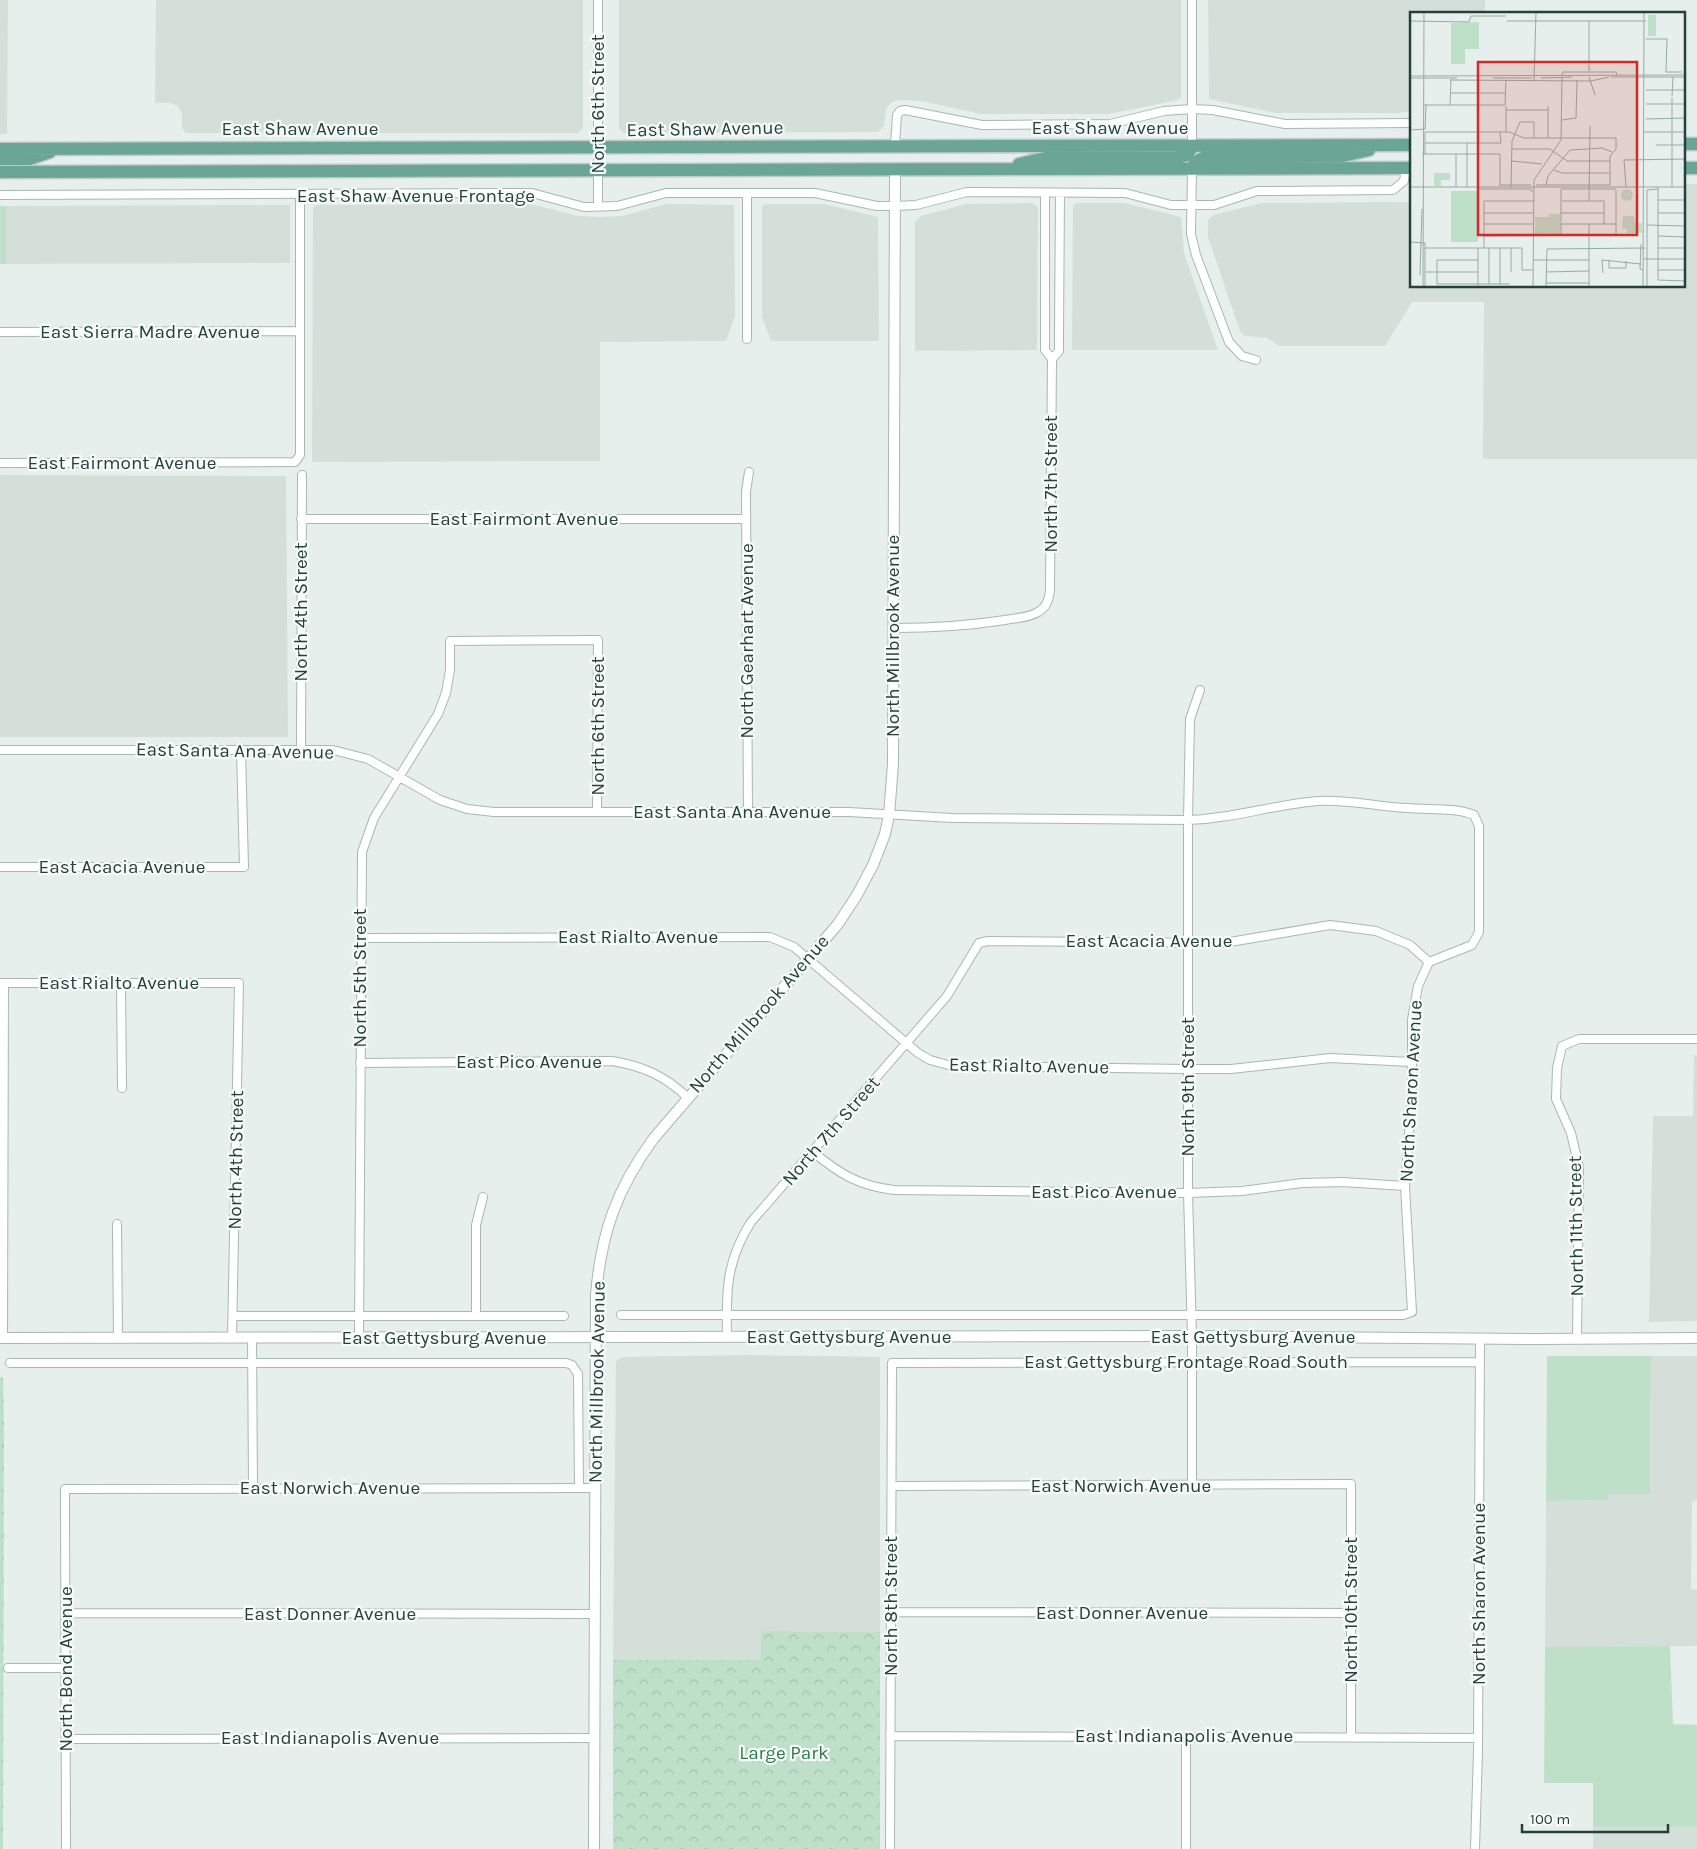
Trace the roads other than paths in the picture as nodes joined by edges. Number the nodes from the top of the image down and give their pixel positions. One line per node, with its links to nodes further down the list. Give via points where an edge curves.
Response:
1 (598, 0): 12 (street, North 6th Street)
2 (1192, 0): 3 (street)
3 (1192, 110): 4 (street, via 1212,110 1285,124); 9 (street, via 1164,111 1110,124 992,125 902,110 896,118); 10 (street)
4 (1410, 123)
5 (1684, 144): 6 (main road)
6 (1697, 144)
7 (1388, 145): 8 (main road, East Shaw Avenue); 10 (main road, East Shaw Avenue); 19 (main road, via 1343,156 1206,157 1195,162)
8 (1410, 145)
9 (895, 146): 10 (main road, East Shaw Avenue); 12 (main road, East Shaw Avenue)
10 (1192, 147): 18 (main road, via 1187,155 1177,158 1045,158)
11 (62, 148): 12 (main road, East Shaw Avenue); 13 (main road, East Shaw Avenue); 14 (main road, via 29,159)
12 (598, 148): 21 (street, North 6th Street)
13 (0, 149)
14 (0, 159)
15 (1408, 168): 19 (main road); 28 (street, East Shaw Avenue Frontage, via 1404,181 1393,190 1257,191 1214,205)
16 (1684, 168): 17 (main road)
17 (1697, 168)
18 (1000, 169): 19 (main road); 20 (main road)
19 (1192, 169): 28 (street)
20 (895, 170): 21 (main road); 29 (street, North Millbrook Avenue)
21 (598, 171): 22 (main road); 30 (street, North 6th Street)
22 (0, 172)
23 (747, 193): 29 (street, East Shaw Avenue Frontage, via 826,194 866,204); 30 (street, East Shaw Avenue Frontage, via 666,193 617,206); 33 (street)
24 (1045, 193): 25 (street, East Shaw Avenue Frontage); 29 (street, East Shaw Avenue Frontage, via 967,192 916,205); 34 (street, North 7th Street, via 1045,350)
25 (1060, 193): 28 (street, East Shaw Avenue Frontage, via 1126,193 1170,205); 34 (street, North 7th Street, via 1059,351)
26 (300, 195): 27 (street, East Shaw Avenue Frontage); 30 (street, East Shaw Avenue Frontage, via 532,193 575,205); 31 (street)
27 (0, 196)
28 (1192, 205): 35 (street, via 1192,244 1223,330 1235,350)
29 (895, 206): 41 (street, North Millbrook Avenue)
30 (598, 207)
31 (300, 331): 32 (street, East Sierra Madre Avenue); 36 (street, East Fairmont Avenue, via 300,454 295,462)
32 (0, 332)
33 (747, 339)
34 (1052, 358): 41 (street, North 7th Street, via 1050,590 1047,603 1028,616 962,627)
35 (1256, 360)
36 (0, 463)
37 (749, 472): 40 (street, North Gearhart Avenue)
38 (302, 475): 39 (street, North 4th Street)
39 (301, 519): 40 (street, East Fairmont Avenue); 46 (street, North 4th Street)
40 (746, 519): 48 (street, North Gearhart Avenue)
41 (894, 628): 50 (street, North Millbrook Avenue, via 893,764)
42 (598, 640): 47 (street, North 5th Street, via 450,641 446,693 438,714); 49 (street, North 6th Street)
43 (1200, 690): 51 (street, North 9th Street, via 1190,719)
44 (0, 750): 45 (street, East Santa Ana Avenue)
45 (241, 750): 46 (street, East Santa Ana Avenue); 52 (street, East Acacia Avenue, via 244,867)
46 (301, 750): 47 (street, East Santa Ana Avenue, via 351,753)
47 (400, 776): 49 (street, East Santa Ana Avenue, via 440,800 467,808 494,812); 53 (street, North 5th Street, via 374,818 362,852)
48 (748, 811): 49 (street, East Santa Ana Avenue); 50 (street, East Santa Ana Avenue)
49 (597, 812)
50 (889, 815): 51 (street, East Santa Ana Avenue); 56 (street, North Millbrook Avenue, via 873,865 857,894 838,924)
51 (1188, 820): 55 (street, North 9th Street); 57 (street, East Santa Ana Avenue, via 1216,819 1322,800 1463,811 1474,815 1479,826 1479,932 1472,945)
52 (0, 867)
53 (360, 938): 56 (street, East Rialto Avenue, via 757,936 782,941); 64 (street, North 5th Street)
54 (979, 943): 55 (street, East Acacia Avenue); 62 (street, North 7th Street, via 947,996)
55 (1188, 944): 57 (street, East Acacia Avenue, via 1250,939 1330,925 1376,931 1410,944); 65 (street, North 9th Street)
56 (808, 958): 62 (street, East Rialto Avenue); 67 (street, North Millbrook Avenue)
57 (1429, 962): 63 (street, North Sharon Avenue, via 1420,979 1414,1005)
58 (2, 983): 59 (street, East Rialto Avenue); 85 (street)
59 (121, 983): 60 (street, East Rialto Avenue); 66 (street)
60 (239, 983): 78 (street, North 4th Street)
61 (1697, 1040): 90 (street, North 11th Street, via 1579,1039 1562,1046 1556,1098 1571,1133 1579,1167)
62 (907, 1043): 65 (street, East Rialto Avenue, via 930,1060 952,1066); 68 (street, North 7th Street)
63 (1411, 1062): 65 (street, East Rialto Avenue, via 1330,1058); 69 (street, North Sharon Avenue, via 1412,1094)
64 (360, 1063): 67 (street, East Pico Avenue, via 612,1061 652,1071 672,1082); 74 (street, North 5th Street)
65 (1188, 1069): 70 (street, North 9th Street)
66 (122, 1088)
67 (687, 1097): 87 (street, North Millbrook Avenue, via 640,1157 612,1213 599,1260)
68 (813, 1152): 70 (street, East Pico Avenue, via 851,1179 871,1188); 77 (street, North 7th Street, via 751,1222 738,1246 728,1276)
69 (1405, 1186): 70 (street, East Pico Avenue, via 1302,1183 1242,1191); 73 (street, North Sharon Avenue, via 1412,1312)
70 (1188, 1193): 73 (street, North 9th Street)
71 (483, 1197): 75 (street, via 476,1225)
72 (117, 1224): 86 (street)
73 (1192, 1314): 77 (street); 81 (street, North 9th Street)
74 (359, 1315): 75 (street, East Gettysburg Avenue); 78 (street, East Gettysburg Avenue); 84 (street, North 5th Street)
75 (476, 1315): 79 (street, East Gettysburg Avenue)
76 (621, 1315): 77 (street)
77 (726, 1315): 80 (street, North 7th Street)
78 (233, 1316): 82 (street, North 4th Street)
79 (564, 1316)
80 (727, 1336): 81 (street, East Gettysburg Avenue); 87 (street, East Gettysburg Avenue)
81 (1192, 1336): 89 (street, East Gettysburg Avenue); 91 (street, North 9th Street)
82 (232, 1337): 83 (street, East Gettysburg Avenue); 86 (street, East Gettysburg Avenue)
83 (252, 1337): 84 (street, East Gettysburg Avenue); 94 (street)
84 (359, 1337): 87 (street, East Gettysburg Avenue)
85 (2, 1338): 86 (street, East Gettysburg Avenue)
86 (118, 1338)
87 (596, 1338): 103 (street, North Millbrook Avenue)
88 (1697, 1338): 90 (street, East Gettysburg Avenue)
89 (1480, 1339): 90 (street, East Gettysburg Avenue); 92 (street, North Sharon Avenue)
90 (1577, 1339)
91 (1192, 1362): 92 (street, East Gettysburg Frontage Road South); 95 (street, East Gettysburg Frontage Road South); 98 (street, North 9th Street)
92 (1479, 1362): 114 (street, North Sharon Avenue)
93 (10, 1363): 94 (street, East Gettysburg Avenue)
94 (252, 1363): 96 (street, East Gettysburg Avenue, via 566,1363); 101 (street)
95 (892, 1363): 99 (street, North 8th Street)
96 (576, 1368): 102 (street, North Millbrook Avenue)
97 (1351, 1484): 98 (street, East Norwich Avenue); 106 (street, North 10th Street)
98 (1192, 1485): 99 (street, East Norwich Avenue)
99 (892, 1486): 104 (street, North 8th Street)
100 (65, 1488): 101 (street, East Norwich Avenue); 105 (street, North Bond Avenue)
101 (252, 1488): 102 (street, East Norwich Avenue)
102 (579, 1488): 103 (street, East Norwich Avenue)
103 (596, 1488): 107 (street, North Millbrook Avenue)
104 (891, 1612): 106 (street, East Donner Avenue); 110 (street, North 8th Street)
105 (66, 1613): 107 (street, East Donner Avenue); 109 (street, North Bond Avenue)
106 (1352, 1613): 111 (street, North 10th Street)
107 (595, 1614): 113 (street, North Millbrook Avenue)
108 (8, 1668): 109 (street)
109 (66, 1668): 115 (street, North Bond Avenue)
110 (890, 1736): 112 (street, East Indianapolis Avenue); 118 (street, North 8th Street)
111 (1350, 1736): 112 (street, East Indianapolis Avenue); 114 (street, East Indianapolis Avenue)
112 (1186, 1737): 119 (street)
113 (594, 1738): 115 (street, East Indianapolis Avenue); 117 (street, North Millbrook Avenue)
114 (1478, 1738): 120 (street, North Sharon Avenue)
115 (66, 1739): 116 (street, North Bond Avenue)
116 (66, 1849)
117 (594, 1849)
118 (890, 1849)
119 (1186, 1849)
120 (1475, 1849)

